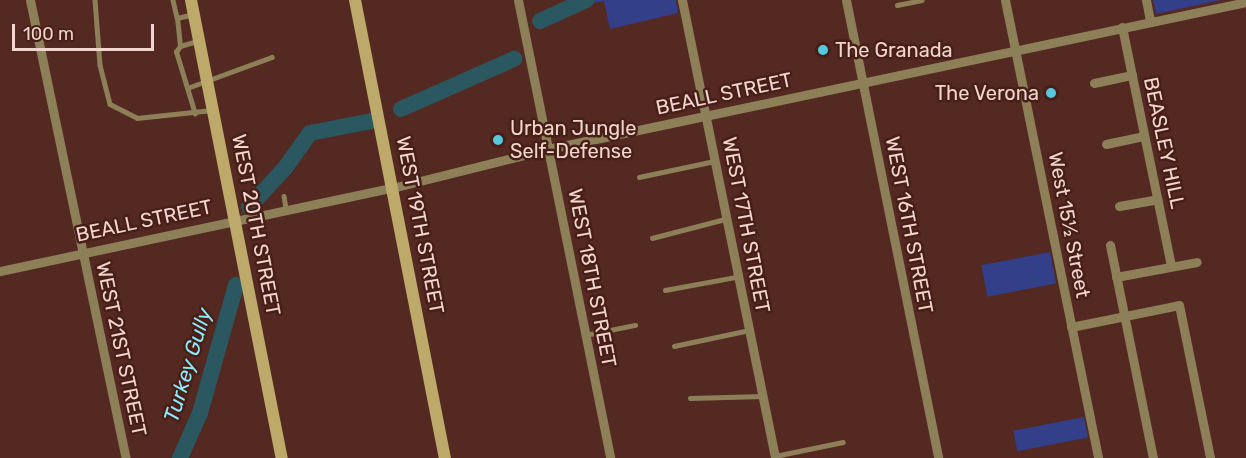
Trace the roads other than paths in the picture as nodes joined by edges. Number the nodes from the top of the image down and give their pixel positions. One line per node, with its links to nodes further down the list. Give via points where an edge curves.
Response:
1 (30, 0): 44 (street, WEST 21ST STREET)
2 (95, 0): 28 (lane, via 100,65 110,104 137,118)
3 (173, 0): 15 (lane)
4 (191, 0): 14 (main road, WEST 20TH STREET)
5 (355, 0): 35 (main road, WEST 19TH STREET, via 371,98)
6 (518, 0): 32 (street, WEST 18TH STREET)
7 (682, 0): 29 (street, WEST 17TH STREET)
8 (846, 0): 24 (street, WEST 16TH STREET)
9 (922, 0): 13 (lane)
10 (1005, 0): 20 (street, West 15½ Street)
11 (1146, 0): 16 (street)
12 (1246, 2): 16 (street, BEALL STREET)
13 (897, 5)
14 (194, 14): 15 (lane); 18 (main road, WEST 20TH STREET)
15 (177, 18): 19 (lane)
16 (1150, 21): 17 (street, BEALL STREET)
17 (1122, 27): 20 (street, BEALL STREET); 22 (street, BEASLEY HILL)
18 (199, 40): 19 (lane); 23 (main road, WEST 20TH STREET)
19 (180, 46): 26 (lane, via 176,52 180,69)
20 (1015, 49): 24 (street, BEALL STREET); 53 (street, West 15½ Street)
21 (272, 57): 23 (lane)
22 (1132, 75): 25 (street); 30 (street, BEASLEY HILL)
23 (207, 78): 26 (lane); 27 (main road, WEST 20TH STREET)
24 (862, 83): 29 (street, BEALL STREET); 65 (street, WEST 16TH STREET)
25 (1094, 83)
26 (190, 87): 28 (lane)
27 (213, 110): 28 (lane); 40 (main road, WEST 20TH STREET)
28 (195, 114)
29 (706, 116): 32 (street, BEALL STREET); 33 (street, WEST 17TH STREET)
30 (1144, 136): 31 (street); 37 (street, BEASLEY HILL)
31 (1106, 144)
32 (548, 149): 35 (street, BEALL STREET); 55 (street, WEST 18TH STREET)
33 (715, 161): 34 (lane); 41 (street, WEST 17TH STREET)
34 (639, 177)
35 (392, 188): 39 (street, BEALL STREET); 63 (main road, WEST 19TH STREET)
36 (284, 196): 39 (lane)
37 (1157, 199): 38 (street); 46 (street, BEASLEY HILL)
38 (1119, 206)
39 (286, 209): 40 (street, BEALL STREET)
40 (235, 219): 44 (street, BEALL STREET); 62 (main road, WEST 20TH STREET)
41 (725, 219): 42 (lane); 48 (street, WEST 17TH STREET)
42 (652, 238)
43 (1110, 245): 49 (street)
44 (83, 253): 47 (street, BEALL STREET); 61 (street, WEST 21ST STREET)
45 (1197, 262): 46 (street)
46 (1171, 266): 49 (street)
47 (0, 271)
48 (736, 277): 50 (lane); 54 (street, WEST 17TH STREET)
49 (1116, 277): 51 (street)
50 (665, 290)
51 (1124, 316): 53 (street); 67 (street); 68 (street, via 1179,305)
52 (635, 325): 55 (lane)
53 (1071, 327): 66 (street, West 15½ Street)
54 (750, 330): 56 (lane); 57 (street, WEST 17TH STREET)
55 (585, 335): 64 (street, WEST 18TH STREET)
56 (674, 346)
57 (763, 396): 58 (lane); 60 (street, WEST 17TH STREET)
58 (690, 398)
59 (843, 442): 60 (lane)
60 (775, 457)
61 (126, 458)
62 (282, 458)
63 (445, 458)
64 (610, 458)
65 (938, 458)
66 (1098, 458)
67 (1153, 458)
68 (1210, 458)

